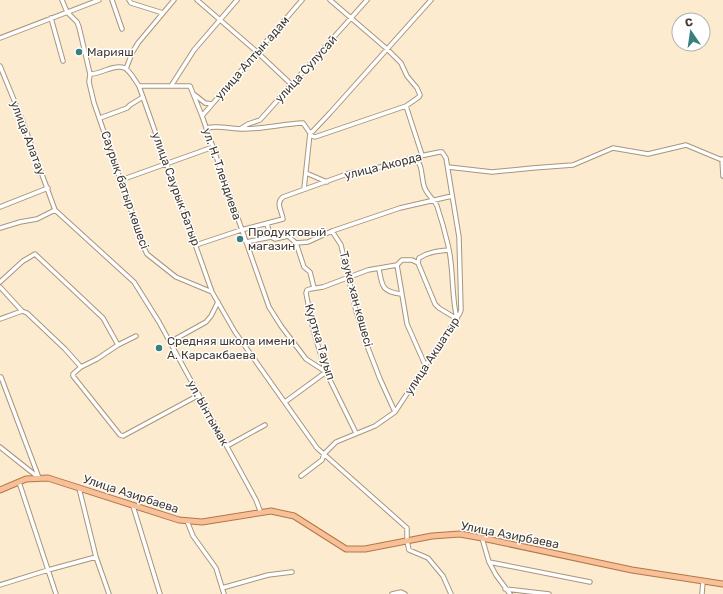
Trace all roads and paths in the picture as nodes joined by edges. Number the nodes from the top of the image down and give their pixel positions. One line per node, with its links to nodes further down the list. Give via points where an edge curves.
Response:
1 (62, 0): 12 (street, Саурық батыр көшесі)
2 (99, 0): 12 (street)
3 (112, 0): 17 (street)
4 (129, 0): 13 (street, via 131,3)
5 (174, 0): 13 (street)
6 (197, 0): 16 (street)
7 (237, 0): 16 (street)
8 (302, 0): 20 (street, улица Алтын адам)
9 (330, 0): 15 (street)
10 (367, 0): 15 (street, улица Сулусай)
11 (431, 0): 19 (street)
12 (67, 12): 14 (street); 24 (street, Саурық батыр көшесі, via 79,27)
13 (163, 13): 23 (street, via 138,43)
14 (51, 18): 18 (street); 21 (street)
15 (351, 18): 19 (street); 25 (street, улица Сулусай)
16 (220, 20): 20 (street); 27 (street, via 194,50)
17 (122, 29)
18 (0, 38)
19 (387, 49): 31 (street, via 401,63 420,95); 36 (street)
20 (257, 52): 25 (street); 30 (street, улица Алтын адам)
21 (63, 61)
22 (0, 66): 47 (street, улица Алатау)
23 (126, 69): 24 (street, via 118,66); 26 (street, улица Саурык Батыр)
24 (90, 74): 33 (street, Саурық батыр көшесі, via 89,82)
25 (292, 85): 35 (street, улица Сулусай, via 260,120)
26 (139, 86): 27 (street); 29 (street, улица Саурык Батыр)
27 (171, 86): 28 (street, ул. Н. Тлендиева, via 190,86)
28 (194, 95): 30 (street, via 205,103); 32 (street, ул. Н. Тлендиева)
29 (143, 97): 33 (street, via 127,108); 41 (street, улица Саурык Батыр)
30 (212, 104): 32 (street, улица Алтын адам)
31 (406, 106): 36 (street, via 324,136 315,137); 38 (street)
32 (202, 116): 34 (street, ул. Н. Тлендиева)
33 (100, 118): 45 (street, Саурық батыр көшесі)
34 (206, 128): 35 (street); 37 (street, ул. Н. Тлендиева)
35 (240, 129): 36 (street, via 303,123)
36 (310, 133): 43 (street)
37 (213, 147): 41 (street); 55 (street, ул. Н. Тлендиева)
38 (422, 155): 39 (street, улица Акорда); 42 (street, улица Акорда, via 442,152)
39 (414, 158): 46 (street, улица Акорда, via 352,172); 50 (street, via 419,161 426,191)
40 (723, 159): 42 (street, via 686,145 648,154 613,148 573,165 492,172); 44 (street)
41 (166, 164): 45 (street); 60 (street, улица Саурык Батыр)
42 (448, 166): 49 (street, улица Акшатыр)
43 (306, 173): 46 (street); 48 (street)
44 (723, 176)
45 (121, 180): 69 (street, Саурық батыр көшесі, via 148,254 176,277)
46 (327, 182): 48 (street, улица Акорда)
47 (48, 188): 51 (street); 52 (street, улица Алатау)
48 (304, 189): 53 (street, улица Акорда, via 279,200 283,219)
49 (452, 196): 50 (street); 74 (street, улица Акшатыр, via 459,237 462,310)
50 (434, 201): 56 (street, via 400,208); 61 (street)
51 (0, 207)
52 (55, 210): 54 (street, via 37,219); 76 (street, ул. Ынтымак, via 134,282)
53 (267, 224): 55 (street); 57 (street)
54 (0, 228)
55 (241, 230): 58 (street, ул. Н. Тлендиева); 60 (street)
56 (332, 231): 59 (street, via 308,242); 65 (street, Тәуке хан көшесі, via 341,245)
57 (271, 237): 58 (street); 59 (street, via 275,239 288,236)
58 (246, 242): 80 (street, ул. Н. Тлендиева, via 269,307 306,359)
59 (296, 242): 68 (street, via 304,267 310,272)
60 (196, 245): 69 (street, улица Саурык Батыр)
61 (449, 250): 62 (street, via 424,254); 74 (street)
62 (418, 263): 63 (street, Куртка Тауып, via 402,260); 74 (street, via 435,304)
63 (397, 265): 64 (street, Куртка Тауып); 70 (street)
64 (380, 269): 65 (street, Куртка Тауып, via 368,270); 70 (street, via 382,287 387,291)
65 (349, 278): 68 (street, Куртка Тауып); 84 (street, Тәуке хан көшесі, via 368,348)
66 (0, 282): 77 (street, via 23,261 35,254 103,318)
67 (0, 287): 72 (street)
68 (314, 288): 80 (street, Куртка Тауып, via 307,290 306,293 313,329)
69 (212, 292): 71 (street)
70 (401, 294): 79 (street, via 407,324)
71 (218, 302): 76 (street, via 206,322); 83 (street, via 235,332)
72 (22, 311): 73 (street); 78 (street, via 65,349)
73 (0, 319)
74 (457, 319): 79 (street, улица Акшатыр)
75 (136, 336): 77 (street)
76 (170, 342): 82 (street, ул. Ынтымак)
77 (118, 345): 78 (street)
78 (81, 367): 82 (street, via 73,376 123,436)
79 (426, 367): 84 (street, улица Акшатыр)
80 (326, 372): 83 (street); 86 (street, Куртка Тауып)
81 (1, 378): 91 (street)
82 (199, 395): 87 (street, ул. Ынтымак)
83 (285, 402): 89 (street)
84 (395, 412): 86 (street, улица Акшатыр, via 375,426)
85 (265, 425): 87 (street)
86 (356, 433): 89 (street, улица Акшатыр, via 336,442)
87 (227, 446): 96 (street, ул. Ынтымак)
88 (0, 447): 91 (street)
89 (324, 454): 90 (street, улица Акшатыр, via 322,460); 99 (street, via 408,528)
90 (301, 476)
91 (39, 478): 92 (main road, Улица Азирбаева); 93 (main road, Улица Азирбаева, via 48,478)
92 (19, 482): 94 (main road, Улица Азирбаева); 102 (street)
93 (79, 488): 95 (main road, Улица Азирбаева); 100 (street)
94 (0, 490)
95 (133, 506): 97 (main road, Улица Азирбаева); 112 (street)
96 (261, 513): 97 (main road, Улица Азирбаева, via 202,522); 99 (main road, Улица Азирбаева, via 271,511 294,516 346,548 365,550)
97 (187, 521): 108 (street, via 193,536 216,568)
98 (482, 538): 99 (main road, Улица Азирбаева, via 460,534); 101 (street); 104 (main road, Улица Азирбаева, via 632,570)
99 (407, 541): 116 (street, via 409,550 428,558 443,576)
100 (96, 557): 102 (street); 111 (street)
101 (490, 562): 105 (street); 109 (street)
102 (48, 570): 107 (street); 110 (street)
103 (292, 572): 108 (street, via 268,575)
104 (703, 581): 106 (main road, Улица Азирбаева); 119 (street)
105 (590, 582)
106 (723, 584)
107 (0, 585)
108 (222, 588): 113 (street)
109 (505, 589): 117 (street); 118 (street)
110 (56, 594)
111 (109, 594)
112 (160, 594)
113 (223, 594)
114 (392, 594): 115 (street)
115 (404, 594)
116 (451, 594)
117 (510, 594)
118 (549, 594)
119 (702, 594)

